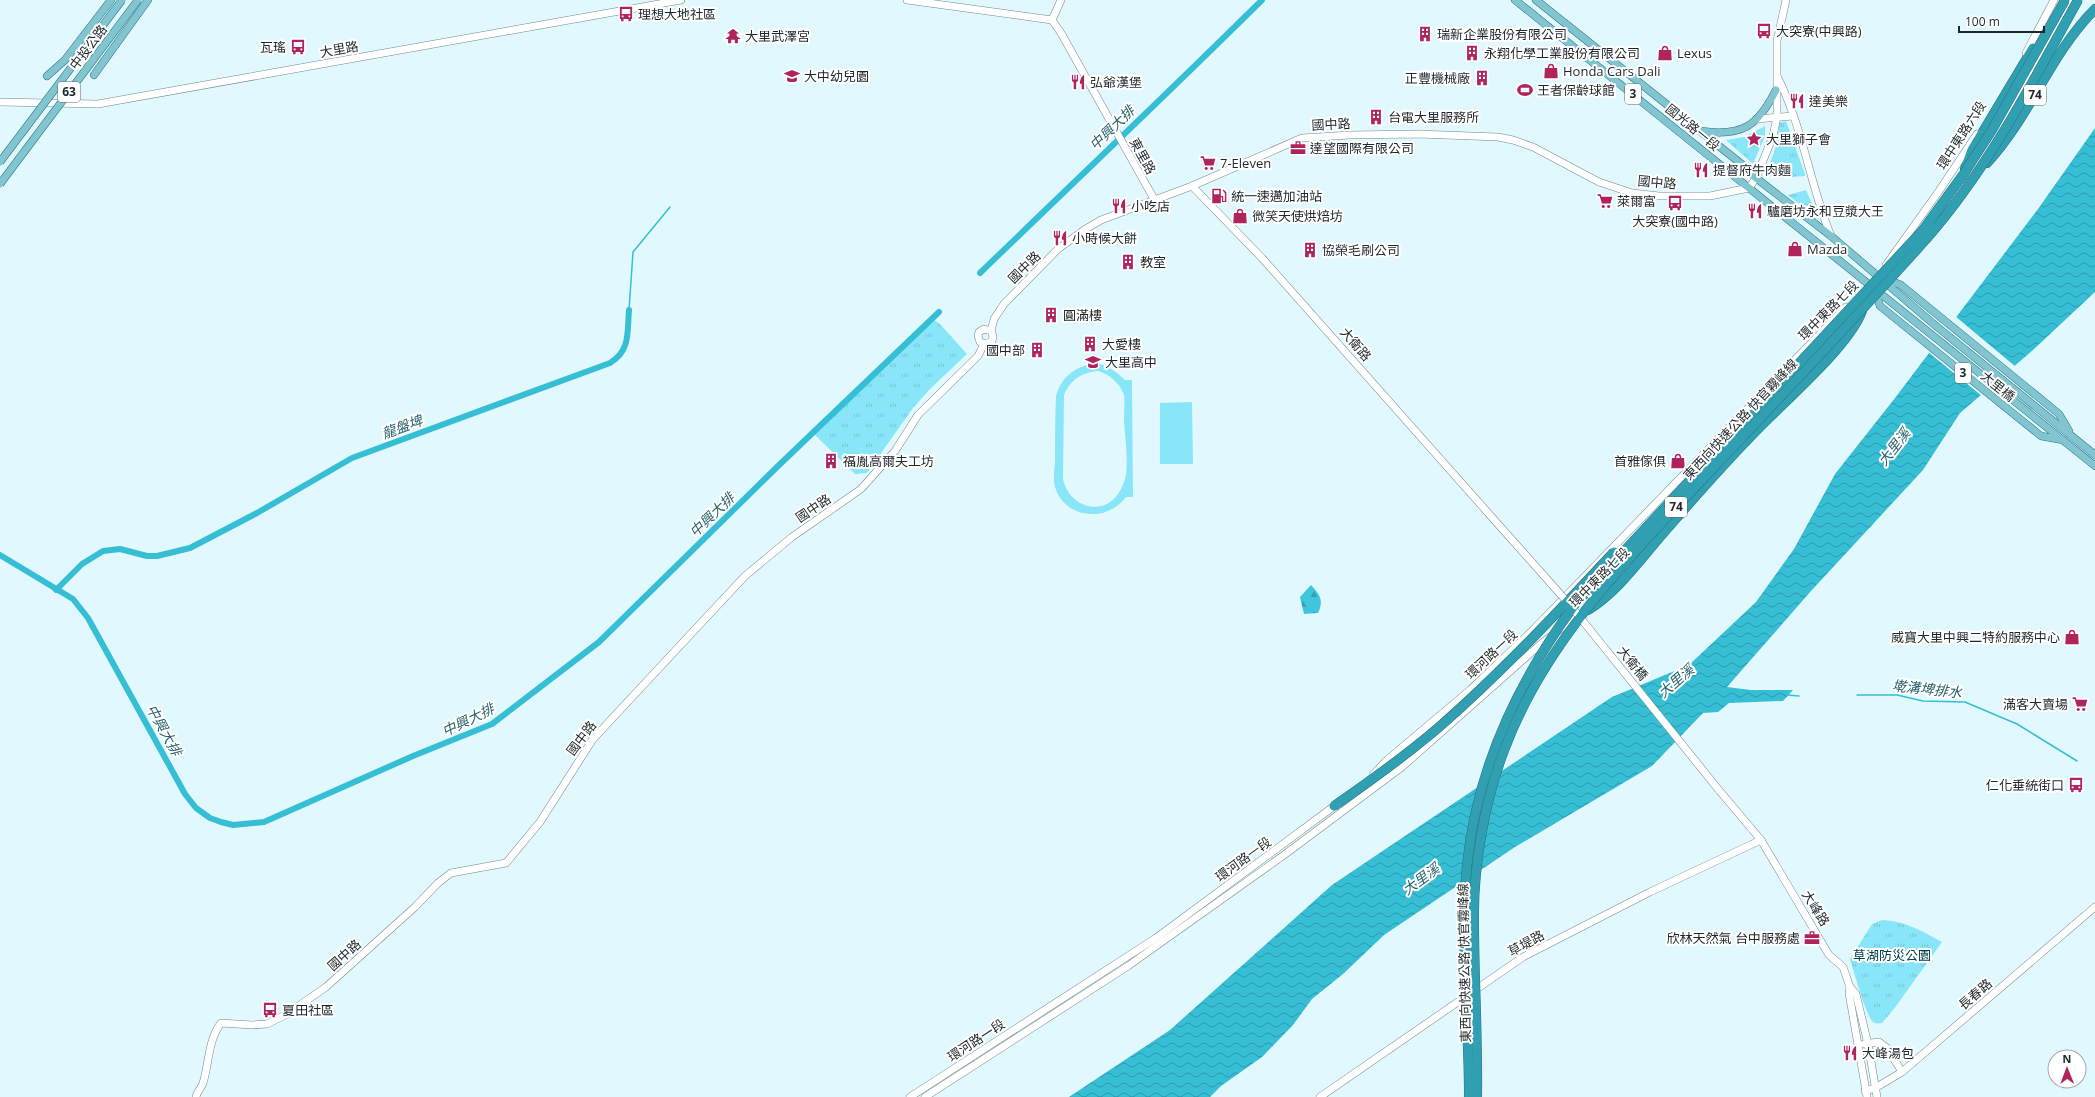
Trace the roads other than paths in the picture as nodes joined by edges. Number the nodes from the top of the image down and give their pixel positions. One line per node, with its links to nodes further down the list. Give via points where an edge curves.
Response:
1 (111, 0): 20 (main road, via 65,60)
2 (122, 0): 28 (main road, 中投公路 / 63, bridge)
3 (138, 0): 32 (main road, 中投公路 / 63, bridge)
4 (148, 0): 19 (main road)
5 (681, 0): 23 (street, 大里路, via 98,104)
6 (907, 0): 16 (street)
7 (1060, 0): 18 (street)
8 (1515, 0): 34 (main road, 國光路一段 / 3)
9 (1536, 0): 27 (main road, 國光路一段 / 3)
10 (1786, 0): 21 (street, via 1778,37)
11 (2054, 0): 37 (street, 環中東路六段, via 1987,119)
12 (2060, 0): 29 (highway, bridge, via 1972,150)
13 (2065, 0): 29 (highway, 東西向快速公路 快官霧峰線 / 74, bridge, via 1992,130)
14 (2070, 0): 37 (street, 環中東路七段, via 2017,99 1950,203 1927,232 1900,253)
15 (2078, 0): 31 (highway, 東西向快速公路 快官霧峰線 / 74, bridge, via 2001,136)
16 (917, 1): 18 (street)
17 (2095, 9): 31 (highway, 74, bridge, via 2061,51 2003,144)
18 (1052, 20): 35 (street, 東里路)
19 (94, 75)
20 (47, 76)
21 (1778, 78): 22 (street); 24 (street)
22 (1776, 90): 25 (street); 26 (main road, via 1768,107)
23 (0, 102)
24 (1793, 116): 25 (street); 36 (street)
25 (1777, 117): 26 (street); 30 (street, via 1773,136)
26 (1758, 119): 27 (main road, via 1752,125 1736,132)
27 (1700, 130): 30 (main road, 國光路一段 / 3)
28 (0, 162)
29 (1963, 175): 47 (highway, 東西向快速公路 快官霧峰線 / 74, bridge, via 1907,248)
30 (1756, 178): 34 (street); 36 (main road, 國光路一段 / 3)
31 (1972, 179): 41 (highway, 東西向快速公路 快官霧峰線 / 74, bridge, via 1929,236)
32 (0, 184)
33 (1192, 186): 34 (street, 國中路, via 1302,138 1418,134 1492,136 1513,140 1533,147 1599,182 1632,193 1710,196); 35 (street, 國中路); 48 (street, 大衛路, via 1262,258)
34 (1749, 188): 39 (main road, 國光路一段 / 3)
35 (1154, 200): 42 (street, 國中路, via 1101,220 1058,249 1004,304 994,319)
36 (1831, 236): 37 (main road, 國光路一段 / 3)
37 (1880, 277): 38 (main road, 國光路一段 / 3); 39 (street, 環中東路七段)
38 (1892, 284): 45 (main road, 大里橋 / 3, via 1936,326 2063,426)
39 (1872, 287): 40 (main road, 國光路一段 / 3); 49 (street, 環中東路七段, via 1836,317); 50 (street, 環中東路七段, via 1855,312 1658,519)
40 (1879, 298): 44 (main road, 大里橋 / 3); 44 (main road, 大里橋 / 3, via 1880,306 2041,436)
41 (1863, 307): 50 (highway, bridge, via 1862,316 1852,330 1805,383 1735,452 1628,574 1591,609); 67 (highway, 東西向快速公路 快官霧峰線 / 74, bridge, via 1585,609 1556,648 1526,701 1504,749 1485,818 1477,865 1474,918)
42 (991, 331): 43 (street, 國中路, via 992,341); 43 (street, via 986,329 979,332 978,338)
43 (984, 344): 62 (street, 國中路, via 978,356 918,415 895,451 862,489 792,537 745,576 603,728 572,770 540,822 506,863 451,873 326,987 287,1014 267,1024 221,1023 210,1052 203,1084)
44 (2055, 436): 46 (main road, 3, via 2064,440)
45 (2095, 455)
46 (2095, 466)
47 (1688, 480): 51 (highway, bridge, via 1668,494 1545,625 1437,729); 66 (highway, 東西向快速公路 快官霧峰線 / 74, bridge, via 1576,603 1549,640 1529,672 1495,746 1474,816 1467,865 1465,920)
48 (1497, 523): 52 (street, 大衛橋, bridge, via 1570,605)
49 (1560, 601): 51 (street, 環河路一段, via 1470,690)
50 (1573, 620): 64 (street, 環河路一段, via 1542,643 1402,767 1284,854 1128,966)
51 (1334, 806): 63 (street, 環河路一段, via 1156,938)
52 (1761, 840): 54 (street, 大峰路, via 1829,955 1843,967); 55 (street, 草堤路, via 1539,948)
53 (2095, 907): 59 (street, 長春路)
54 (1850, 987): 57 (street, 大峰路, via 1856,994); 58 (street, 大峰路)
55 (1478, 989): 56 (street, 草堤路); 67 (street)
56 (1466, 997): 65 (street, 草堤路); 66 (street)
57 (1868, 1044): 58 (street); 59 (street, via 1879,1042 1887,1048); 60 (street, 大峰路)
58 (1858, 1045): 61 (street, 大峰路)
59 (1902, 1072): 60 (street, 長春路)
60 (1875, 1088): 61 (street, 長春路); 68 (street, 大峰路)
61 (1866, 1094)
62 (196, 1097)
63 (910, 1097)
64 (925, 1097)
65 (1320, 1097)
66 (1468, 1097)
67 (1478, 1097)
68 (1877, 1097)

